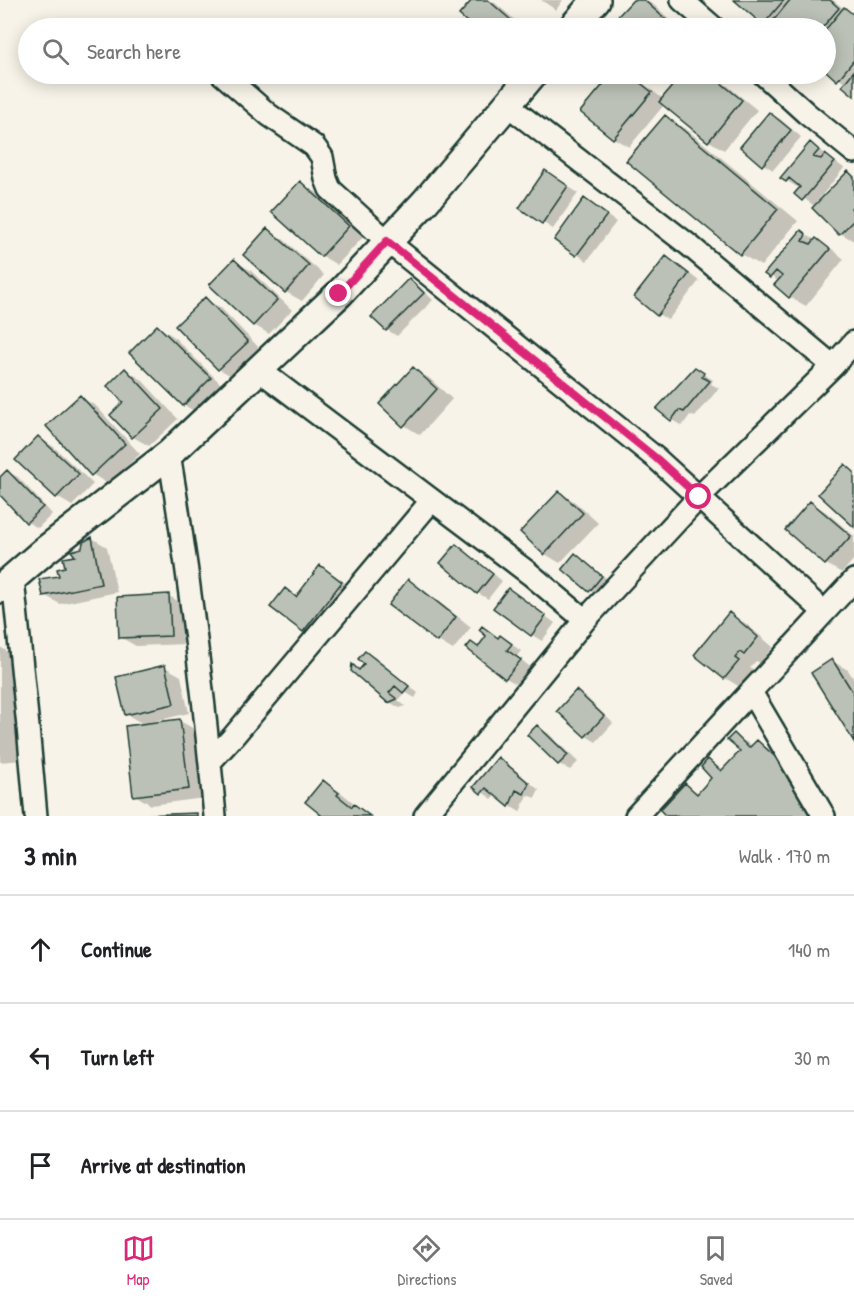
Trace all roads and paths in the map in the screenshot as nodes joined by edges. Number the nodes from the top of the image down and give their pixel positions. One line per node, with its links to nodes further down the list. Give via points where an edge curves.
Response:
1 (596, 0): 3 (street)
2 (682, 0): 4 (street)
3 (581, 18)
4 (703, 18)
5 (233, 84): 10 (street, via 314,146 322,157 330,189)
6 (524, 84): 8 (street)
7 (774, 84): 9 (street)
8 (506, 104): 10 (street, via 426,202); 12 (street, via 690,246)
9 (854, 152)
10 (387, 241): 13 (street, via 339,294); 15 (street)
11 (854, 342): 12 (street)
12 (832, 366): 15 (street)
13 (258, 369): 14 (street); 16 (street)
14 (169, 454): 18 (street); 22 (street)
15 (699, 497): 19 (street); 20 (street)
16 (432, 500): 20 (street); 22 (street)
17 (854, 580): 19 (street)
18 (7, 584): 23 (street, via 28,727)
19 (825, 612): 21 (street)
20 (585, 620): 25 (street)
21 (751, 692): 26 (street); 27 (street)
22 (210, 762): 24 (street)
23 (36, 816)
24 (215, 816)
25 (425, 816)
26 (636, 816)
27 (824, 816)

